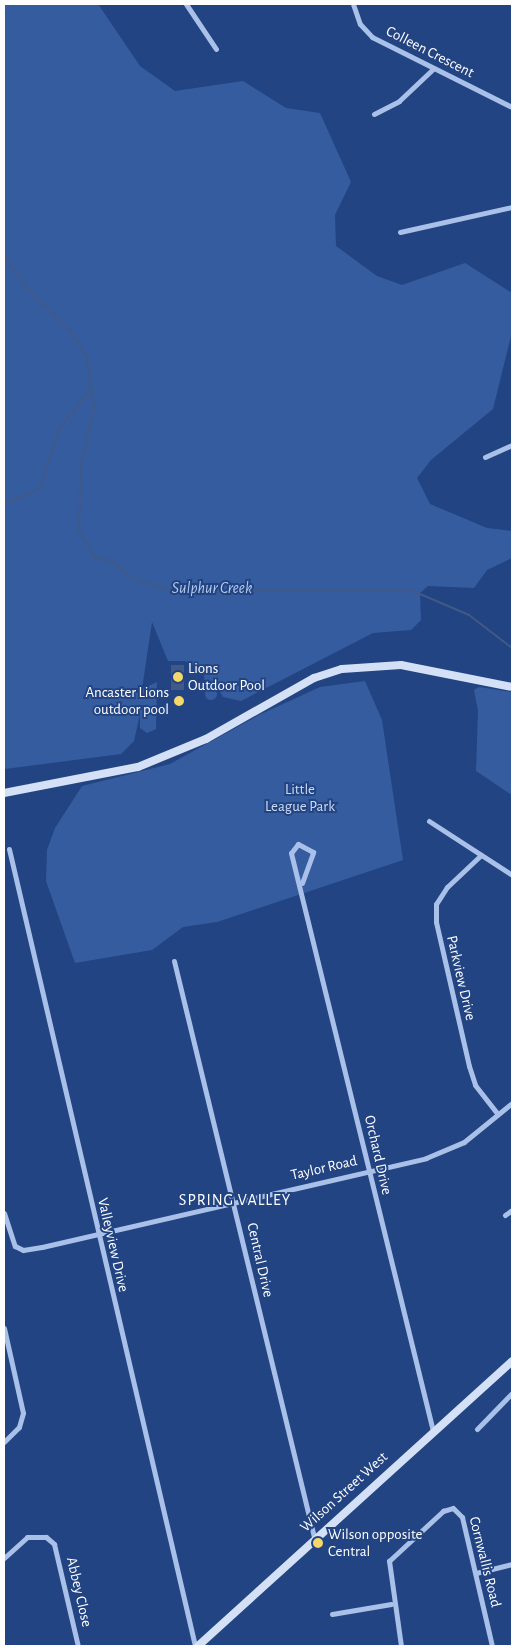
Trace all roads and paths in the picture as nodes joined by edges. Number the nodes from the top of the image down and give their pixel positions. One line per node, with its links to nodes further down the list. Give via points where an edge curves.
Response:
1 (186, 4): 3 (street)
2 (354, 4): 4 (street, Colleen Crescent, via 360,24 372,37)
3 (216, 49)
4 (433, 69): 5 (street, Colleen Crescent); 6 (street, via 399,101)
5 (512, 107)
6 (374, 114)
7 (512, 207): 8 (street)
8 (400, 232)
9 (512, 445): 10 (street)
10 (486, 457)
11 (512, 687): 12 (main road, via 401,665 342,669 314,678 206,739 138,767)
12 (4, 793)
13 (430, 821): 15 (street)
14 (9, 849): 26 (street, Valleyview Drive)
15 (481, 855): 16 (street); 20 (street, Parkview Drive, via 446,887 436,904 436,922 475,1085)
16 (512, 875)
17 (302, 883): 17 (street, Orchard Drive, via 313,852 298,844 291,853); 21 (street, Orchard Drive)
18 (174, 961): 22 (street, Central Drive)
19 (512, 1103): 20 (street, Taylor Road)
20 (498, 1114): 21 (street, Taylor Road, via 449,1150)
21 (369, 1170): 22 (street, Taylor Road); 31 (street, Orchard Drive)
22 (234, 1202): 26 (street, Taylor Road); 33 (street, Central Drive)
23 (512, 1210): 25 (street)
24 (4, 1213): 26 (street, Taylor Road, via 10,1238 23,1250)
25 (505, 1215)
26 (98, 1235): 40 (street, Valleyview Drive)
27 (4, 1328): 32 (street, via 23,1413 19,1427)
28 (512, 1361): 31 (main road, Wilson Street West)
29 (512, 1393): 30 (street)
30 (477, 1429)
31 (433, 1431): 33 (main road, Wilson Street West)
32 (4, 1442)
33 (314, 1536): 40 (main road, Wilson Street West)
34 (4, 1558): 39 (street, Abbey Close, via 27,1537 46,1537 54,1544)
35 (512, 1564): 36 (street)
36 (476, 1572): 37 (street, Cornwallis Road, via 459,1512 443,1511 389,1561); 42 (street, Cornwallis Road)
37 (391, 1604): 38 (street); 41 (street, Cornwallis Road)
38 (332, 1614)
39 (78, 1646)
40 (196, 1646)
41 (401, 1646)
42 (492, 1646)

